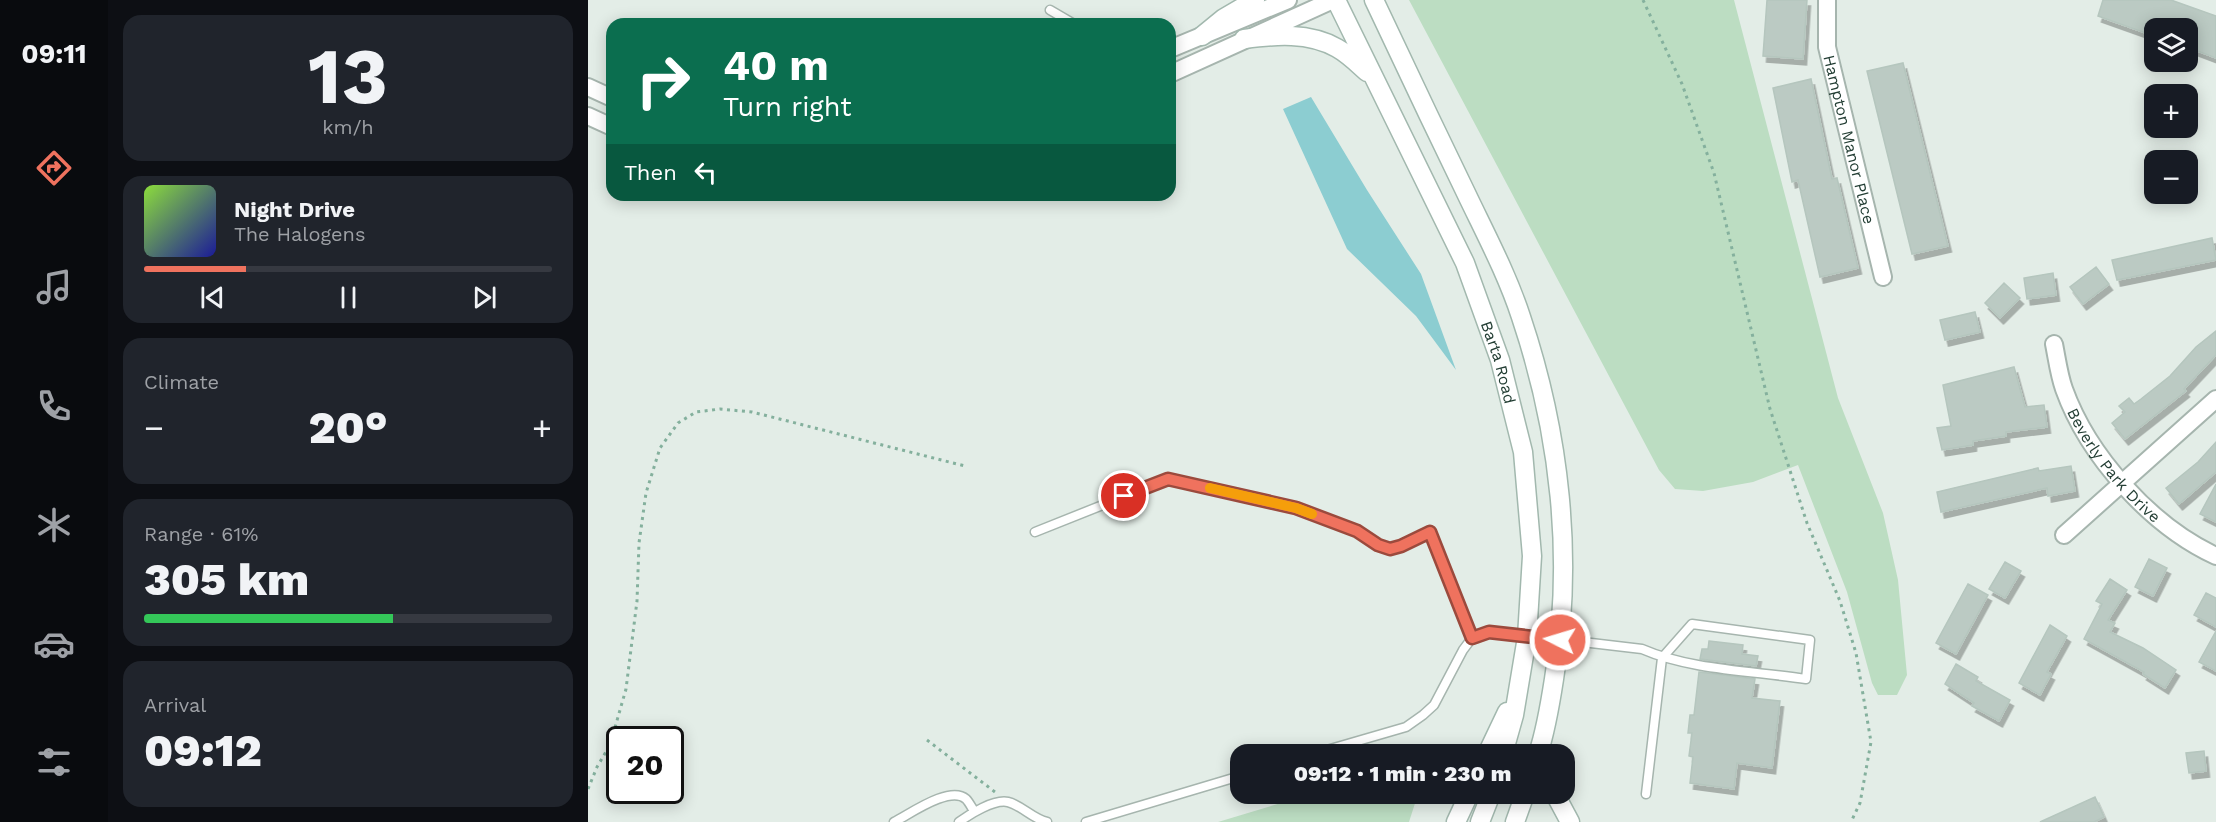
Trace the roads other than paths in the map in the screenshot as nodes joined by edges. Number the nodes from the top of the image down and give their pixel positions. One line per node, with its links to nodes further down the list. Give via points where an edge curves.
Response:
1 (1255, 0): 8 (street)
2 (1288, 0): 8 (street)
3 (1334, 0): 9 (street); 12 (street, Barta Road)
4 (1374, 0): 26 (street, Barta Road, via 1495,253 1521,315 1542,385 1559,478 1564,579)
5 (1827, 0): 17 (street, Hampton Manor Place, via 1827,47)
6 (1050, 10): 7 (lane)
7 (1064, 18)
8 (1202, 36): 10 (street)
9 (1244, 39): 11 (street); 12 (street, via 1280,34 1308,38 1337,48)
10 (1176, 47)
11 (1176, 71)
12 (1372, 75): 24 (street, Barta Road, via 1465,263 1500,360 1523,452 1532,556)
13 (588, 87): 14 (street)
14 (606, 95)
15 (588, 116): 16 (street)
16 (606, 124)
17 (1883, 277)
18 (2054, 344): 20 (street, Beverly Park Drive, via 2063,387 2074,413 2100,456)
19 (2216, 399): 20 (street)
20 (2123, 482): 22 (street); 23 (street, Beverly Park Drive, via 2171,529)
21 (1035, 532): 25 (lane, via 1168,479 1296,508 1357,531 1390,549 1430,532)
22 (2064, 535)
23 (2216, 555)
24 (1527, 637): 25 (lane, via 1489,632); 26 (lane); 28 (street, Barta Road)
25 (1472, 638): 29 (lane, via 1434,705 1423,716 1406,727)
26 (1560, 640): 27 (lane, via 1642,649); 32 (street, Barta Road)
27 (1662, 658): 27 (lane, via 1806,679 1810,640 1692,624); 34 (lane)
28 (1517, 695): 30 (street); 31 (street, Barta Road)
29 (1347, 744)
30 (1491, 744)
31 (1505, 744)
32 (1542, 744)
33 (1230, 779): 43 (lane)
34 (1646, 794)
35 (1464, 804): 44 (street)
36 (1487, 804): 45 (street)
37 (1521, 804): 46 (street)
38 (1560, 804): 47 (street)
39 (974, 811): 40 (lane, via 965,798 942,796); 41 (lane); 42 (lane, via 1008,802)
40 (894, 822)
41 (959, 822)
42 (1047, 822)
43 (1086, 822)
44 (1456, 822)
45 (1480, 822)
46 (1515, 822)
47 (1570, 822)

